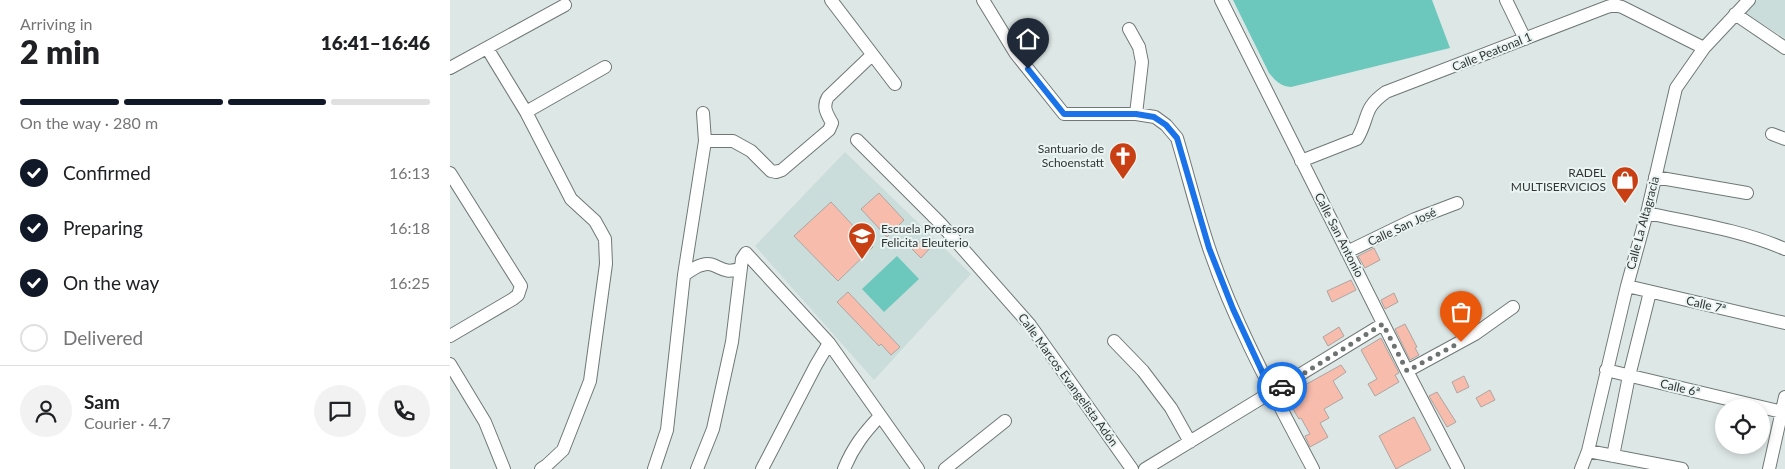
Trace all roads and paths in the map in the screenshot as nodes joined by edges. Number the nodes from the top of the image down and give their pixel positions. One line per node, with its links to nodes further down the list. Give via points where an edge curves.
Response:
1 (831, 0): 14 (street)
2 (983, 0): 20 (street, via 1016,54 1064,114)
3 (1221, 0): 25 (street, Calle San Antonio)
4 (1506, 0): 10 (street)
5 (1749, 0): 8 (street, Calle La Altagracia)
6 (1600, 4): 10 (street, Calle Peatonal 1); 12 (street, Calle Peatonal 1, via 1622,7)
7 (565, 5): 11 (street)
8 (1735, 14): 12 (street, Calle La Altagracia); 13 (street)
9 (1129, 29): 20 (street, via 1142,62)
10 (1524, 39): 25 (street, Calle Peatonal 1, via 1386,92 1374,100 1357,139)
11 (487, 48): 16 (street); 18 (street)
12 (1704, 48): 27 (street, Calle La Altagracia, via 1676,88)
13 (1785, 48)
14 (872, 55): 17 (street); 24 (street, via 825,102 832,123 829,130 782,170 771,171 751,151 733,142)
15 (605, 67): 18 (street)
16 (450, 68)
17 (895, 84)
18 (526, 112): 57 (street, via 571,199 600,228 605,239 606,264 590,381 563,450)
19 (703, 112): 24 (street)
20 (1136, 114): 48 (street, via 1154,117 1177,138 1209,248)
21 (1772, 134): 22 (street)
22 (1785, 139)
23 (856, 140): 64 (street, Calle Marcos Evangelista Adón, via 940,223 1030,325)
24 (705, 141): 34 (street)
25 (1301, 161): 32 (street, Calle San Antonio)
26 (450, 173): 40 (street, via 521,286 513,299)
27 (1655, 177): 28 (street); 30 (street, Calle La Altagracia)
28 (1746, 193)
29 (1457, 203): 32 (street, Calle San José)
30 (1647, 214): 31 (street, via 1764,240); 35 (street, Calle La Altagracia)
31 (1785, 249)
32 (1347, 252): 39 (street, Calle San Antonio)
33 (741, 268): 34 (street, via 725,271 715,265 703,264); 42 (street, via 743,256 747,254); 59 (street, via 732,342 713,429)
34 (684, 275): 58 (street, via 667,430)
35 (1627, 286): 36 (street, Calle 7ª); 44 (street, Calle La Altagracia)
36 (1650, 292): 38 (street, Calle 7ª); 46 (street)
37 (1513, 307): 45 (street, via 1475,334)
38 (1785, 323)
39 (1383, 324): 45 (street, Calle San Antonio); 48 (street)
40 (450, 336)
41 (1114, 340): 53 (street, via 1171,408)
42 (829, 343): 51 (street); 60 (street)
43 (450, 364): 47 (street)
44 (1606, 370): 46 (street, Calle 6ª); 54 (street, Calle La Altagracia)
45 (1407, 371): 67 (street, Calle San Antonio)
46 (1629, 376): 50 (street, Calle 6ª); 55 (street)
47 (454, 381): 56 (street, via 485,422)
48 (1272, 393): 53 (street); 66 (street)
49 (1785, 397): 50 (street)
50 (1782, 412): 70 (street)
51 (880, 416): 61 (street, via 852,450); 62 (street)
52 (1005, 421): 63 (street)
53 (1190, 442): 65 (street)
54 (1588, 451): 55 (street); 68 (street, Calle La Altagracia)
55 (1613, 456): 69 (street)
56 (504, 469)
57 (540, 469)
58 (656, 469)
59 (697, 469)
60 (762, 469)
61 (844, 469)
62 (918, 469)
63 (945, 469)
64 (1132, 469)
65 (1145, 469)
66 (1313, 469)
67 (1458, 469)
68 (1581, 469)
69 (1682, 469)
70 (1769, 469)

